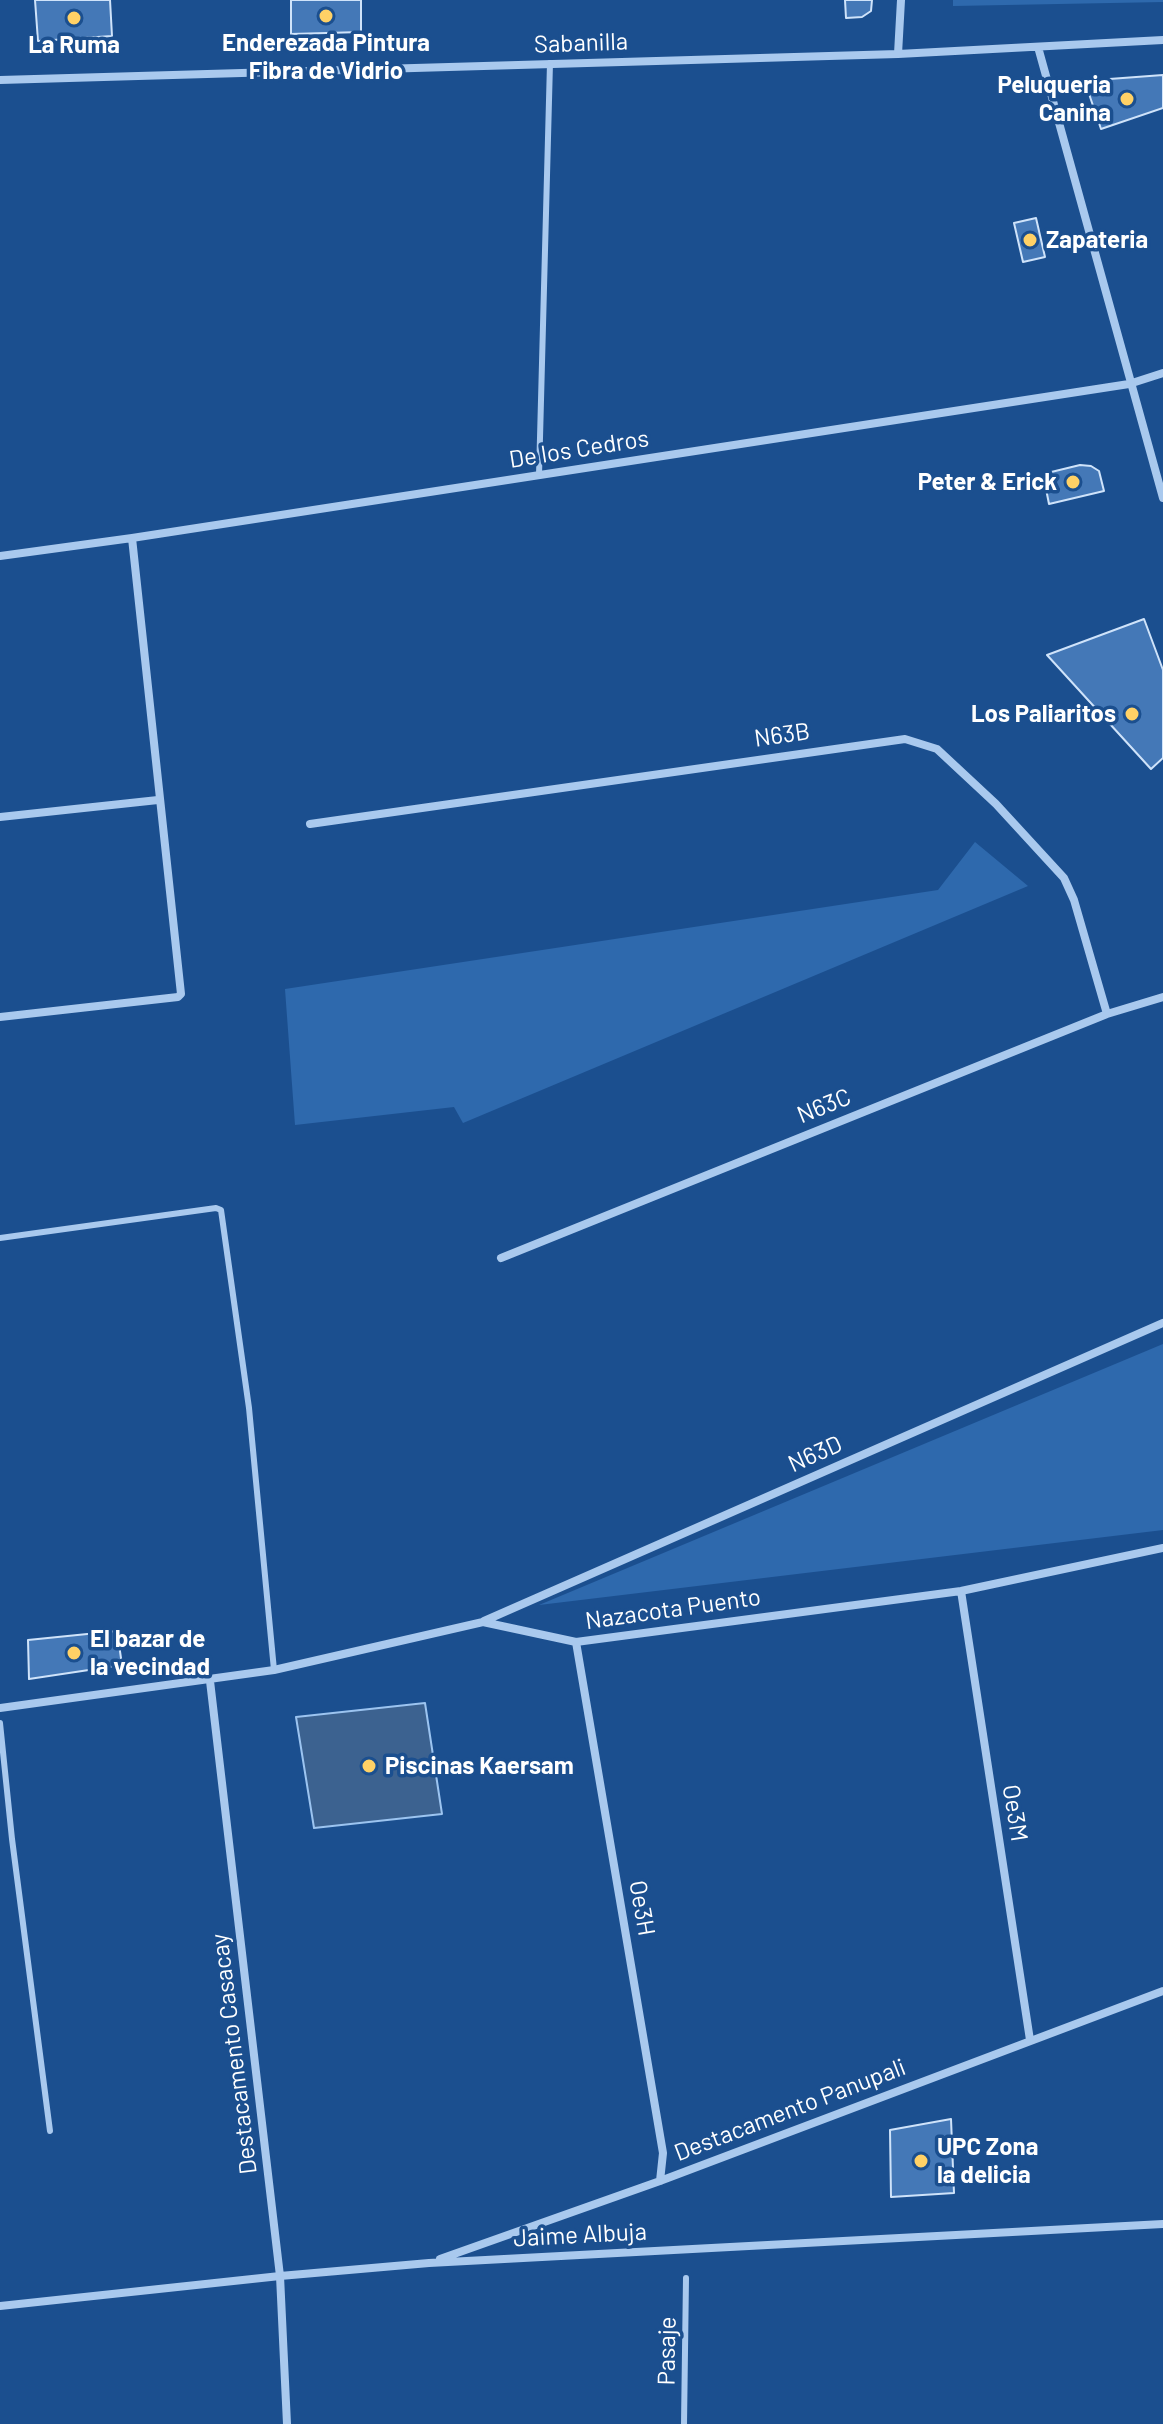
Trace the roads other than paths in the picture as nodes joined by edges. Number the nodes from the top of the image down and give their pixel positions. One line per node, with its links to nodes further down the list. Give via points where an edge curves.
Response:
1 (901, 0): 4 (street)
2 (1163, 40): 3 (street, Sabanilla)
3 (1038, 47): 4 (street, Sabanilla); 8 (street)
4 (898, 54): 5 (street, Sabanilla)
5 (550, 63): 6 (street, Sabanilla); 9 (lane)
6 (0, 80)
7 (1163, 373): 8 (street, De los Cedros)
8 (1129, 384): 9 (street, De los Cedros); 10 (street)
9 (539, 475): 11 (street, De los Cedros)
10 (1163, 498)
11 (132, 538): 12 (street, De los Cedros); 13 (street)
12 (0, 556)
13 (158, 800): 14 (street); 18 (street, via 181,994)
14 (0, 817)
15 (310, 824): 17 (street, N63B, via 905,739 937,749 1064,878)
16 (1163, 997): 17 (street, N63C)
17 (1107, 1014): 20 (street, N63C)
18 (0, 1017)
19 (0, 1238): 26 (lane, via 221,1210 249,1408)
20 (501, 1258)
21 (1163, 1323): 24 (street, N63D)
22 (1163, 1548): 23 (street, Nazacota Puento)
23 (961, 1591): 25 (street, Nazacota Puento); 31 (street, Oe3M)
24 (483, 1622): 25 (street, Nazacota Puento); 26 (street, Nazacota Puento)
25 (576, 1642): 33 (street, Oe3H, via 663,2153)
26 (274, 1670): 27 (street, Nazacota Puento)
27 (210, 1681): 28 (street, Nazacota Puento); 36 (street, Destacamento Casacay)
28 (0, 1708)
29 (0, 1723): 32 (lane)
30 (1163, 1991): 31 (street, Destacamento Panupali)
31 (1030, 2040): 33 (street, Destacamento Panupali)
32 (50, 2131)
33 (660, 2181): 35 (street, Destacamento Panupali)
34 (1163, 2224): 35 (street, Jaime Albuja)
35 (429, 2263): 36 (street, Jaime Albuja)
36 (280, 2276): 38 (street, Jaime Albuja); 39 (street, Destacamento Casacay)
37 (686, 2278): 40 (lane, Pasaje)
38 (0, 2306)
39 (287, 2424)
40 (684, 2424)

